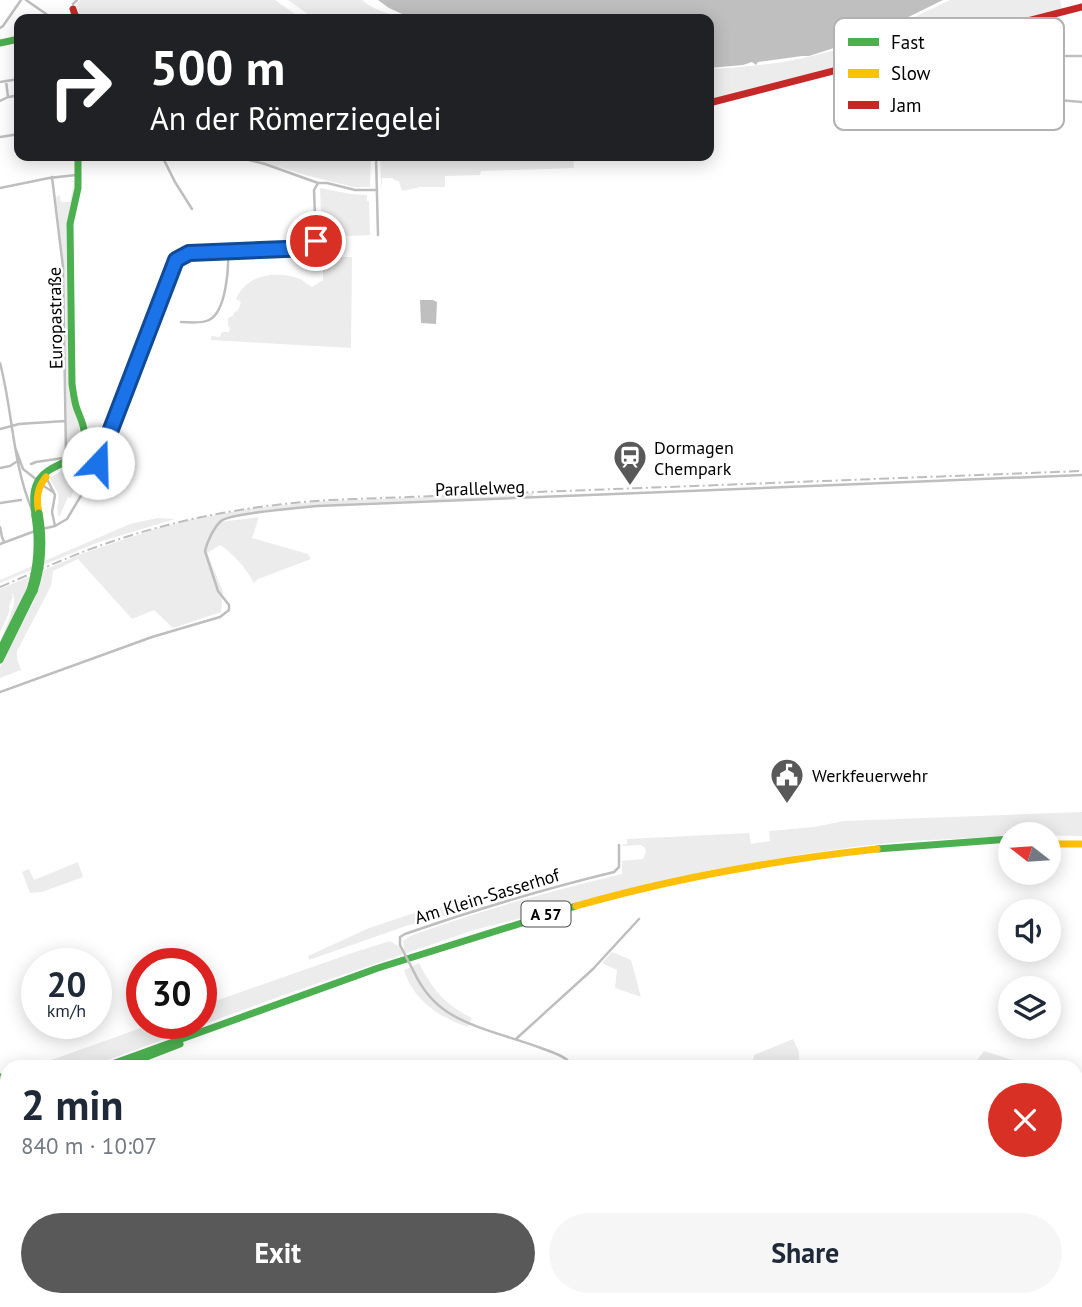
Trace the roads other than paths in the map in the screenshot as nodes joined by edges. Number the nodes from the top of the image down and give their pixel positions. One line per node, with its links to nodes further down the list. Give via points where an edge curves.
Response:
1 (23, 0): 5 (street); 7 (street)
2 (77, 0): 3 (street)
3 (72, 4)
4 (1082, 7): 6 (main road)
5 (46, 14)
6 (1039, 18)
7 (0, 28)
8 (1082, 55): 9 (street)
9 (1064, 56)
10 (834, 71): 18 (main road)
11 (14, 80): 12 (street)
12 (6, 81): 13 (street); 15 (street)
13 (0, 82)
14 (14, 96): 15 (street)
15 (8, 97): 17 (street)
16 (1064, 100): 19 (street)
17 (0, 101)
18 (714, 102)
19 (1082, 102)
20 (78, 161): 24 (main road, Europastraße)
21 (164, 161): 29 (street)
22 (253, 161): 26 (street)
23 (376, 161): 28 (street)
24 (79, 175): 25 (street); 42 (main road, Europastraße, via 70,224 72,384 84,436 75,456)
25 (52, 177): 27 (street); 35 (street, via 63,267)
26 (318, 183): 28 (street); 31 (street, via 314,190 314,246)
27 (0, 188)
28 (377, 190): 30 (street)
29 (192, 209)
30 (378, 235)
31 (228, 251): 32 (street, via 226,287 215,316 204,322); 54 (street, via 189,253 174,264 94,474 69,516)
32 (181, 322)
33 (0, 363): 34 (street)
34 (2, 377): 36 (street)
35 (65, 422): 36 (street); 40 (street, via 65,457)
36 (12, 425): 37 (street); 38 (street)
37 (0, 429)
38 (15, 447): 39 (street); 47 (street, via 23,469)
39 (17, 461): 41 (street); 44 (street)
40 (31, 464)
41 (10, 466): 43 (street); 44 (street)
42 (58, 467): 46 (main road, Europastraße); 47 (main road, Europastraße, via 46,472)
43 (0, 468)
44 (19, 471): 53 (street)
45 (1082, 475): 61 (street, Parallelweg, via 317,506 248,514 225,519 205,548 218,591 229,605 227,613)
46 (47, 476): 47 (main road, Europastraße); 50 (street)
47 (39, 482): 48 (street); 49 (main road, Europastraße); 53 (main road, Europastraße, via 33,499)
48 (48, 489): 49 (street); 50 (street)
49 (37, 492): 53 (main road, Europastraße)
50 (53, 492): 54 (street)
51 (21, 500): 52 (street)
52 (0, 503)
53 (37, 514): 58 (main road, Europastraße, bridge, via 39,550)
54 (55, 526): 56 (street)
55 (0, 527): 56 (street)
56 (5, 542): 57 (street)
57 (0, 544)
58 (32, 590): 59 (main road, Europastraße); 60 (main road, Europastraße)
59 (0, 650)
60 (0, 660)
61 (1, 691)
62 (1061, 841): 63 (main road)
63 (1082, 841)
64 (998, 842): 69 (main road, A 57, via 893,846 801,858 615,895 424,953)
65 (998, 843): 70 (main road, A 57, via 803,862 626,898 426,957)
66 (619, 845): 68 (street, Am Klein-Sasserhof, bridge, via 619,867 614,872 463,914 400,937 414,972 433,1000 467,1021)
67 (639, 919): 68 (street, via 593,969)
68 (517, 1038): 71 (street, Am Klein-Sasserhof)
69 (123, 1060)
70 (138, 1060)
71 (567, 1060)

